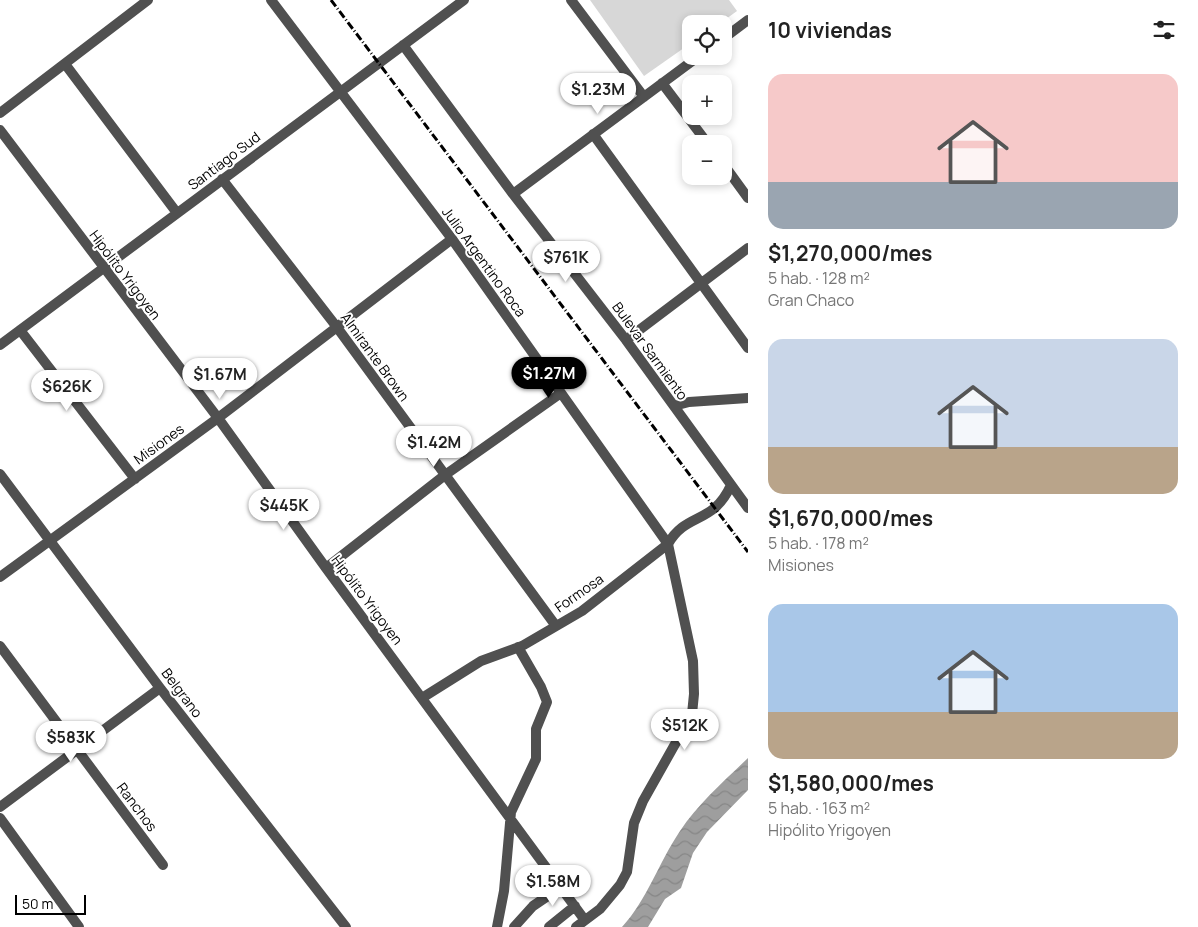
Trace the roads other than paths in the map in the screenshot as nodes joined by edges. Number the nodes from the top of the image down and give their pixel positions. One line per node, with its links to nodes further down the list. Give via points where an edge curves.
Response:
1 (148, 0): 8 (street)
2 (272, 0): 11 (street, Julio Argentino Roca)
3 (464, 0): 7 (street, Santiago Sud)
4 (571, 0): 12 (street)
5 (748, 20): 6 (street)
6 (732, 32)
7 (403, 45): 11 (street, Santiago Sud); 19 (street, Bulevar Sarmiento)
8 (65, 64): 13 (street); 21 (street)
9 (687, 65): 10 (street)
10 (662, 83): 12 (street); 16 (street)
11 (341, 91): 18 (street, Santiago Sud); 22 (street, Julio Argentino Roca)
12 (644, 97): 15 (street)
13 (0, 113)
14 (0, 130): 24 (street, Hipólito Yrigoyen)
15 (593, 134): 19 (street); 25 (street)
16 (701, 135)
17 (732, 176): 20 (street)
18 (222, 179): 21 (street, Santiago Sud); 26 (street, Almirante Brown)
19 (513, 194): 28 (street, Bulevar Sarmiento)
20 (748, 198)
21 (177, 213): 24 (street, Santiago Sud)
22 (452, 239): 26 (street, Misiones); 31 (street, Julio Argentino Roca)
23 (748, 248): 25 (street)
24 (103, 268): 27 (street, Santiago Sud); 34 (street, Hipólito Yrigoyen)
25 (702, 283): 28 (street); 30 (street)
26 (336, 326): 34 (street, Misiones); 36 (street, Almirante Brown)
27 (20, 330): 29 (street, Santiago Sud); 37 (street)
28 (626, 340): 33 (street, Bulevar Sarmiento)
29 (0, 345)
30 (748, 348)
31 (561, 393): 36 (street); 41 (street, Julio Argentino Roca)
32 (748, 398): 33 (street)
33 (674, 406): 38 (street, Bulevar Sarmiento)
34 (218, 418): 37 (street, Misiones); 42 (street, Hipólito Yrigoyen)
35 (0, 474): 40 (street, Belgrano)
36 (445, 475): 42 (street); 44 (street, Almirante Brown)
37 (135, 479): 40 (street, Misiones)
38 (731, 485): 39 (street, Bulevar Sarmiento); 41 (street, Formosa, via 720,505 675,531)
39 (748, 508)
40 (51, 540): 43 (street, Misiones); 47 (street, Belgrano)
41 (668, 544): 44 (street, Formosa, via 582,611); 56 (street, via 693,661 692,714 634,823 626,872 620,885 600,910)
42 (326, 568): 48 (street, Hipólito Yrigoyen)
43 (0, 577)
44 (556, 626): 46 (street, Formosa)
45 (0, 646): 49 (street, Ranchos)
46 (518, 647): 48 (street, Formosa, via 481,660); 52 (street, via 547,702 536,729 536,759 518,795)
47 (160, 688): 49 (street); 58 (street, Belgrano)
48 (422, 698): 52 (street, Hipólito Yrigoyen)
49 (76, 750): 50 (street); 53 (street, Ranchos)
50 (0, 807)
51 (0, 818): 57 (street)
52 (511, 818): 54 (street, Hipólito Yrigoyen); 59 (street)
53 (163, 865)
54 (561, 887): 55 (street, Hipólito Yrigoyen); 60 (street, via 533,906)
55 (575, 906): 56 (street, Hipólito Yrigoyen); 61 (street)
56 (584, 919): 62 (street)
57 (79, 927)
58 (346, 927)
59 (497, 927)
60 (514, 927)
61 (549, 927)
62 (576, 927)

